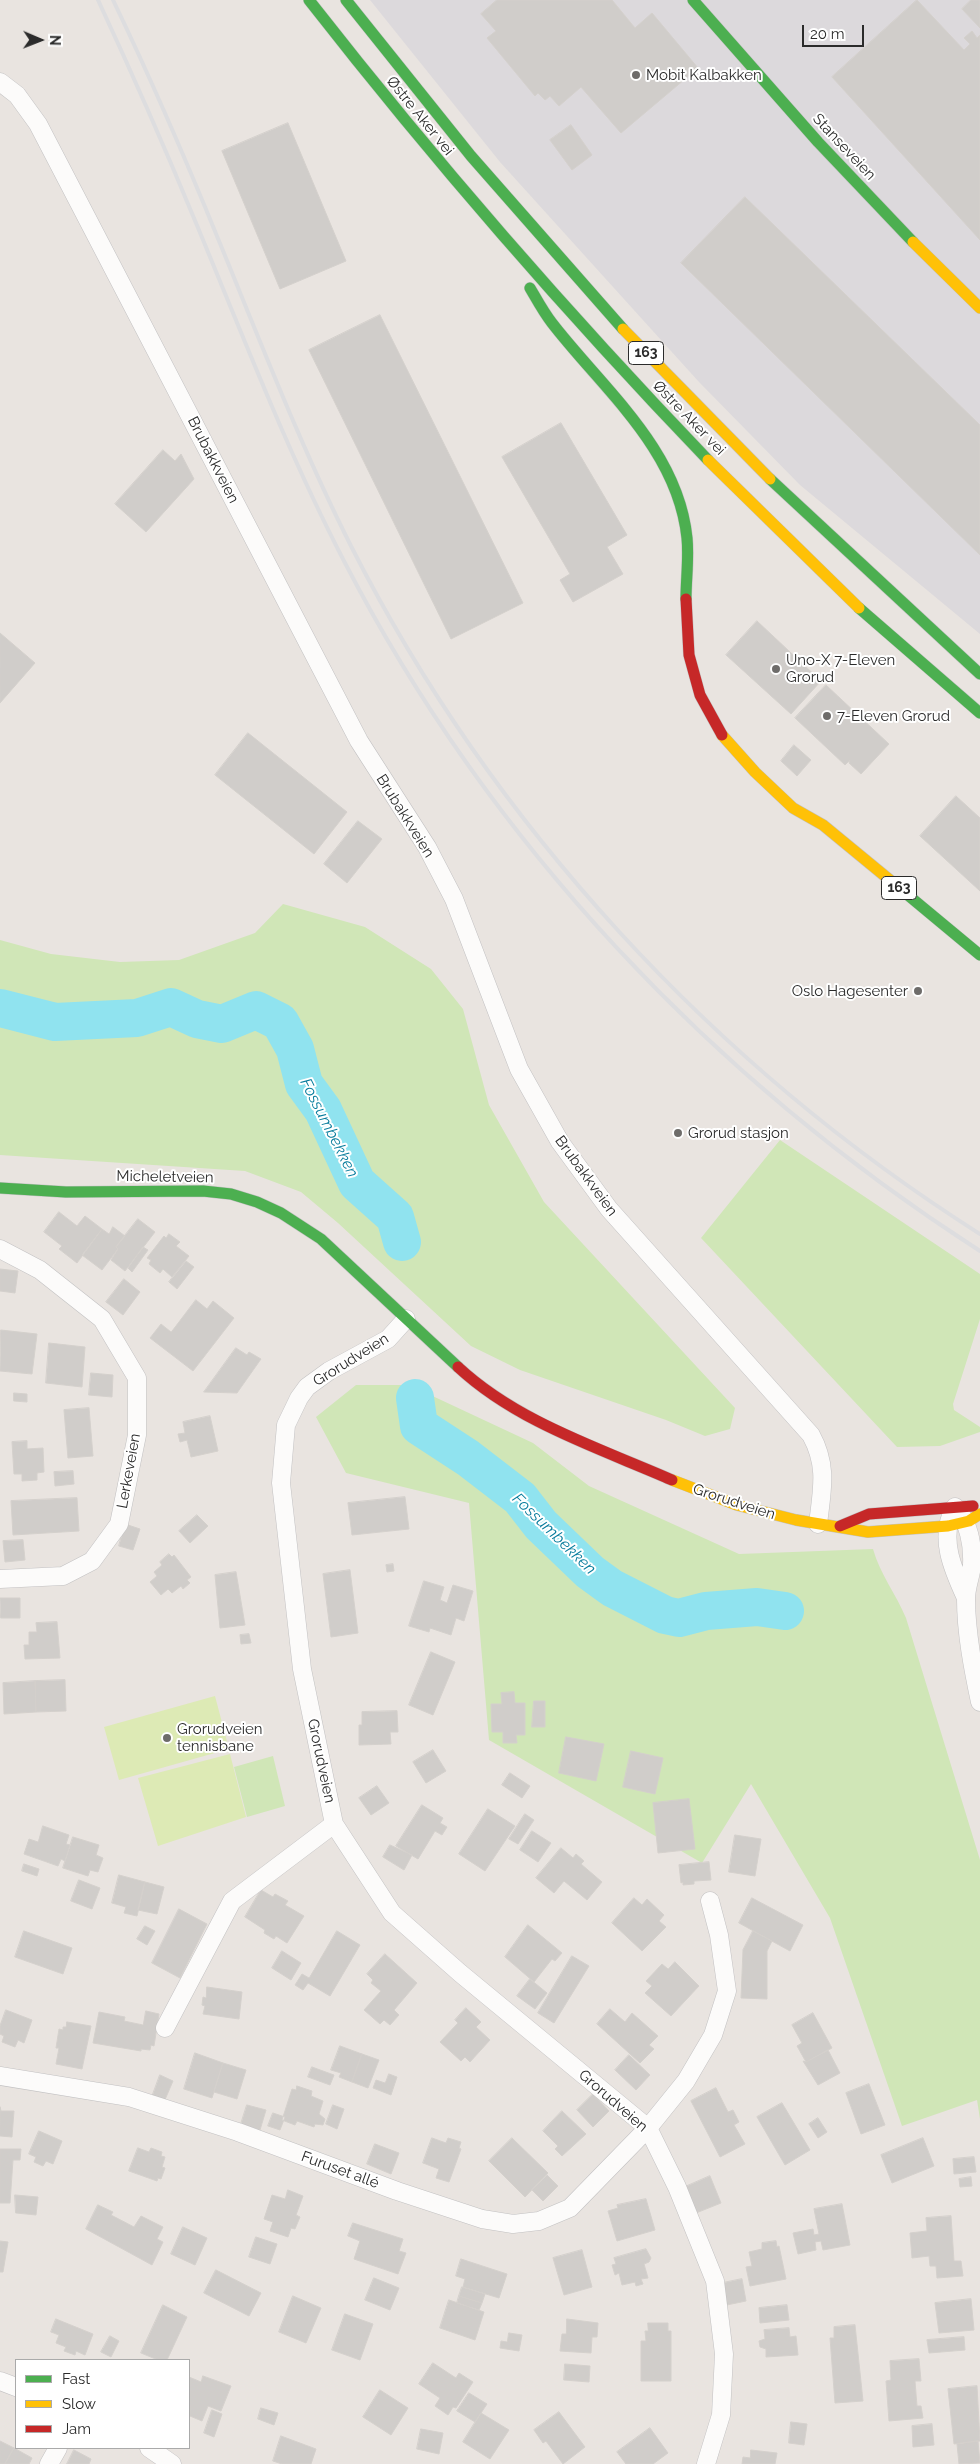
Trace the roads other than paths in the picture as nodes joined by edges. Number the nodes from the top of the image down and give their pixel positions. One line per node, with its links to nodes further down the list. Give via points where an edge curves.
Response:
1 (309, 0): 5 (main road, Østre Aker vei / 163)
2 (346, 0): 7 (main road, Østre Aker vei / 163, via 518,212 682,392 823,532)
3 (693, 0): 6 (main road, Stanseveien, via 818,142)
4 (0, 82): 20 (street, Brubakkveien, via 17,95 38,124 359,741 434,861 474,947 510,1051 546,1119 609,1209 811,1435 821,1454 823,1468)
5 (496, 231): 8 (main road, Østre Aker vei / 163, via 660,410 778,531 866,615); 10 (main road, 163, via 551,322 642,429 662,461 678,500 687,538 686,634 693,675 722,735)
6 (980, 308)
7 (980, 674)
8 (980, 713)
9 (769, 771): 10 (main road)
10 (754, 772): 12 (main road, 163, via 793,808)
11 (806, 802): 12 (main road, 163)
12 (823, 825): 13 (main road, 163)
13 (978, 952)
14 (0, 1188): 16 (main road, Micheletveien, via 231,1194 281,1213 321,1239)
15 (0, 1250): 23 (street, Lerkeveien, via 40,1270 102,1320 137,1378 137,1435 119,1524 92,1561 62,1576)
16 (406, 1319): 20 (main road, Grorudveien, via 492,1396 528,1416 697,1491 758,1512); 27 (street, Grorudveien, via 388,1339 329,1371 308,1387 286,1425 280,1483 302,1669)
17 (955, 1507): 18 (main road, Grorudveien); 19 (street); 21 (main road, Grorudveien, via 870,1514); 22 (street)
18 (980, 1507)
19 (973, 1518): 22 (main road, Grorudveien); 24 (street, via 972,1563)
20 (818, 1524): 21 (main road, Grorudveien)
21 (840, 1526): 22 (main road, Grorudveien, via 868,1532)
22 (948, 1526): 24 (street, via 951,1566)
23 (0, 1580)
24 (966, 1598): 25 (street)
25 (977, 1678): 26 (street)
26 (980, 1702)
27 (334, 1824): 29 (street, Grorudveien, via 232,1901); 31 (street, Grorudveien, via 392,1913)
28 (710, 1901): 31 (street, Furuset allé, via 719,1935 727,1991 713,2035 686,2081)
29 (165, 2028)
30 (0, 2076): 31 (street, Furuset allé, via 129,2097 238,2132 482,2219 513,2224 539,2221 570,2208)
31 (648, 2128): 38 (street, Grorudveien, via 677,2187 714,2281 724,2354 721,2415)
32 (0, 2381): 33 (street)
33 (15, 2387)
34 (57, 2449): 36 (street)
35 (150, 2449): 37 (street)
36 (49, 2464)
37 (172, 2464)
38 (706, 2464)

